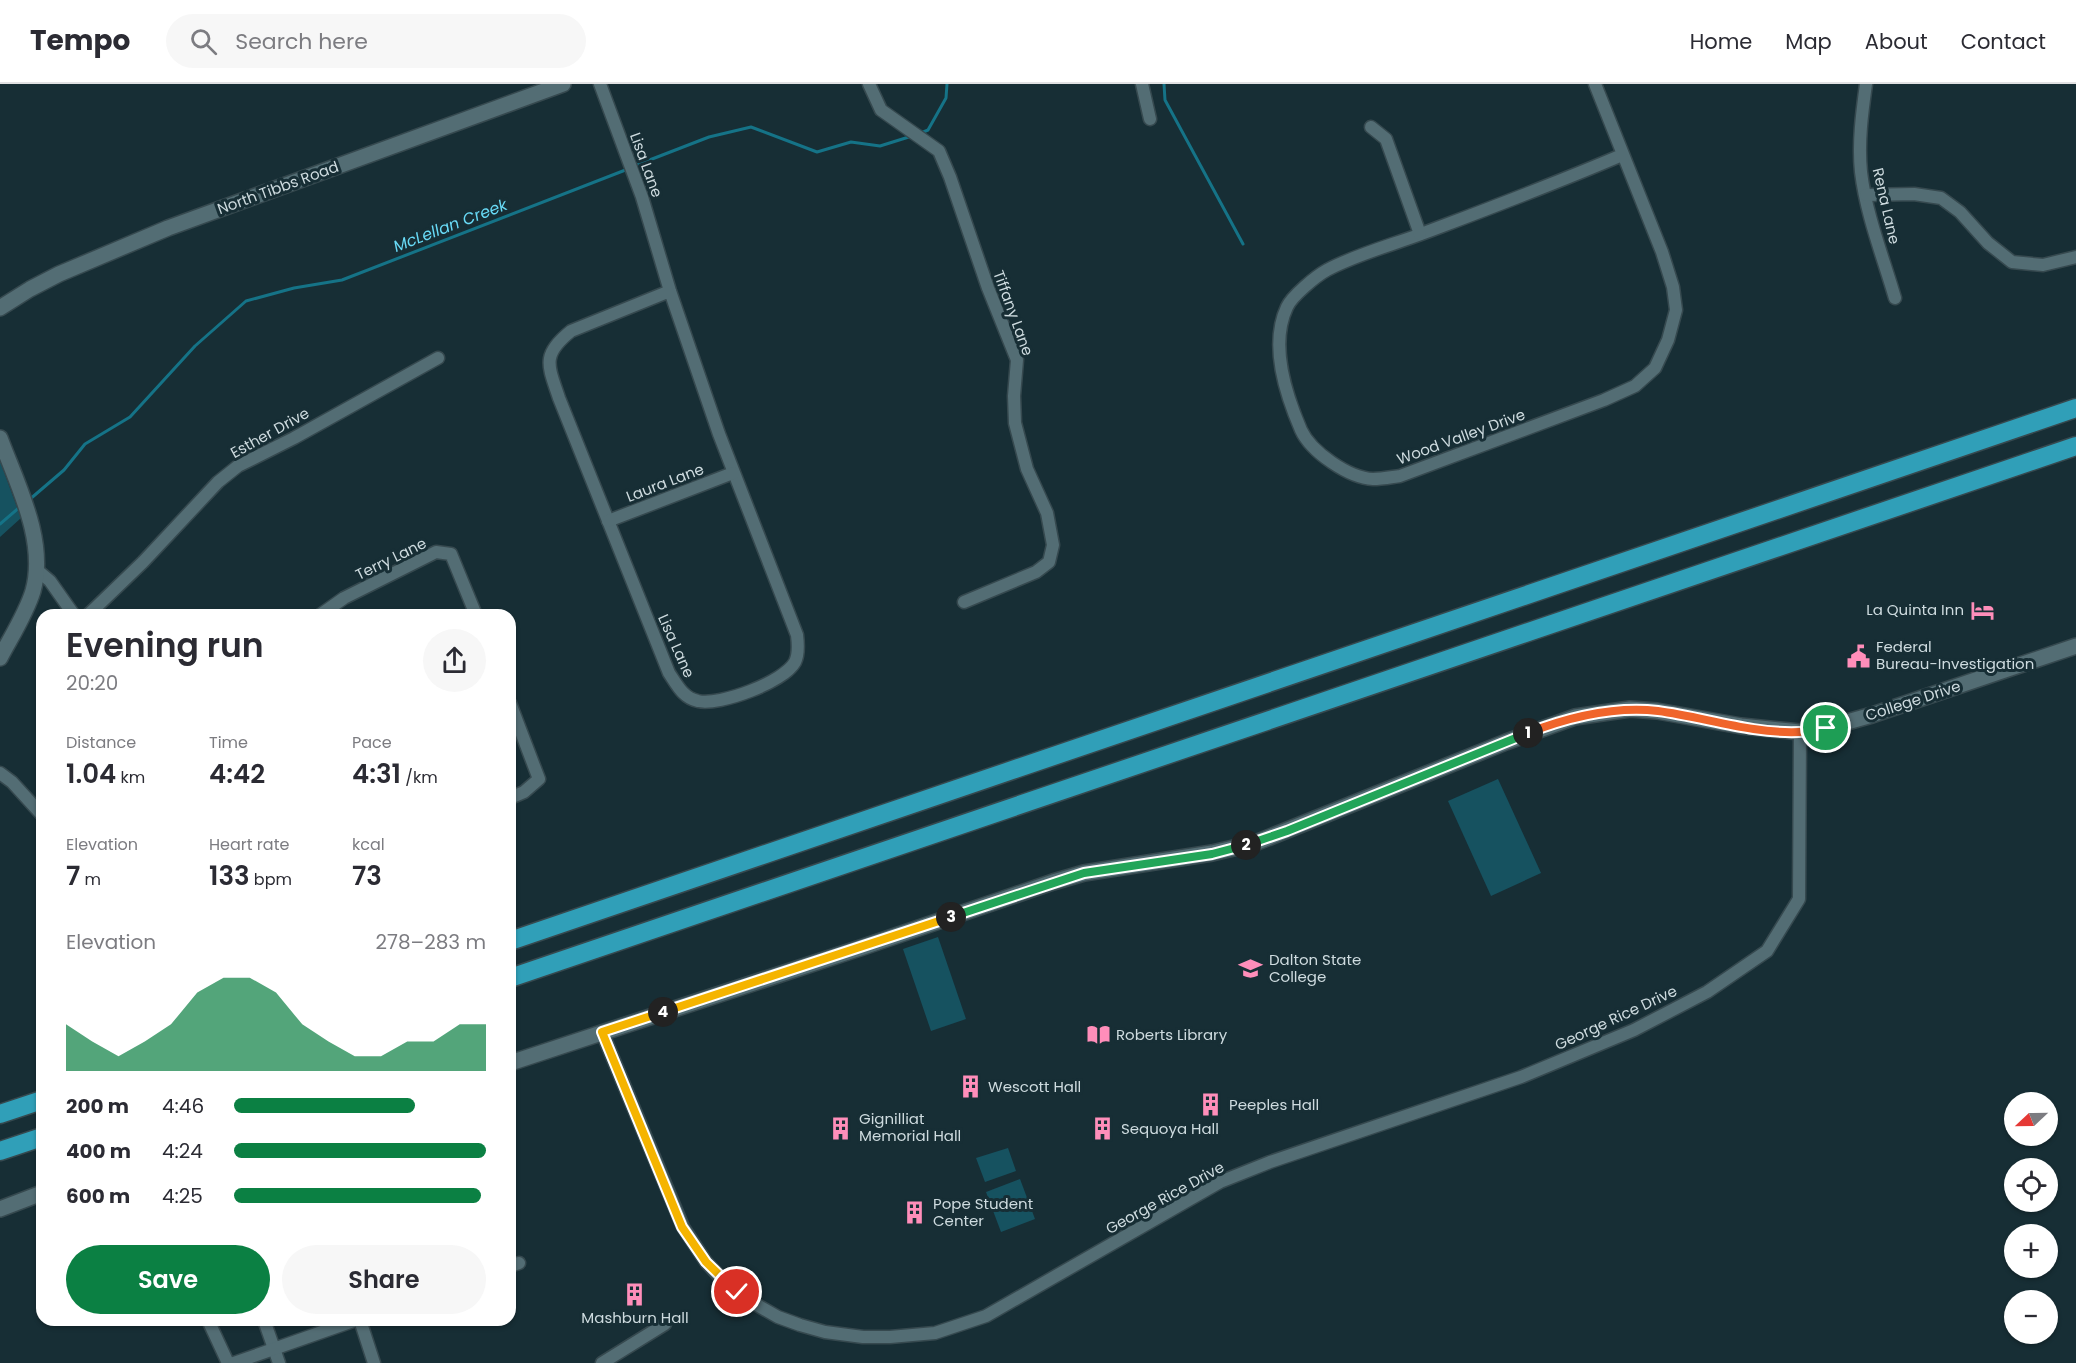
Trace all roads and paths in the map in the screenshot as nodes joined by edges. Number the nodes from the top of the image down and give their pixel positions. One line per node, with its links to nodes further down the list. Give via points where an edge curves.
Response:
1 (562, 84): 15 (street, North Tibbs Road, via 168,228 59,274)
2 (600, 84): 13 (street, Lisa Lane, via 642,197)
3 (869, 84): 23 (street, Tiffany Lane, via 881,110 939,151 950,177 1017,360 1015,423 1027,469 1047,513 1053,545 1049,562 1036,572)
4 (1142, 84): 7 (street)
5 (1595, 84): 9 (street, Wood Valley Drive)
6 (1866, 84): 10 (street, Rena Lane, via 1861,120 1861,171)
7 (1150, 119)
8 (1371, 127): 11 (street, via 1386,139)
9 (1622, 155): 11 (street, Wood Valley Drive); 11 (street, Wood Valley Drive, via 1673,287 1676,310 1655,368 1635,386 1604,400 1443,461 1400,476 1373,479 1353,475 1318,452 1304,437 1292,408 1279,354 1287,306 1326,271)
10 (1866, 195): 12 (street, via 1941,198 2013,262 2043,265); 14 (street, Rena Lane)
11 (1420, 234)
12 (2076, 257)
13 (670, 291): 20 (street, Lisa Lane); 21 (street, Lisa Lane, via 571,331 552,350 549,367 559,398)
14 (1895, 297)
15 (0, 308)
16 (438, 358): 25 (street, Esther Drive, via 238,466)
17 (2076, 408): 35 (highway)
18 (0, 438): 22 (street, via 33,528)
19 (2076, 446): 36 (highway)
20 (733, 473): 21 (street, Laura Lane); 21 (street, Lisa Lane, via 797,635 795,662 783,675 764,685 713,702 696,701 682,694 669,673)
21 (608, 521)
22 (37, 570): 24 (street); 29 (street, via 33,592)
23 (964, 602)
24 (70, 609)
25 (94, 609)
26 (328, 609): 27 (street, Terry Lane, via 436,552 451,554)
27 (474, 609)
28 (2076, 646): 31 (street, College Drive, via 1872,715)
29 (0, 658)
30 (516, 719): 33 (street, via 539,779)
31 (1800, 732): 37 (street, College Drive, via 1657,711 1575,717 1255,843 1212,854 1084,873); 37 (street, George Rice Drive, via 1799,899 1767,951 1707,992 1634,1030 1521,1077 1221,1182 986,1316 935,1333 863,1337 825,1332 778,1317 722,1279 682,1227)
32 (0, 773): 34 (street)
33 (516, 795)
34 (36, 808)
35 (516, 939)
36 (516, 976)
37 (602, 1032): 38 (street, College Drive)
38 (516, 1061)
39 (36, 1102): 40 (highway)
40 (0, 1114)
41 (36, 1139): 42 (highway)
42 (0, 1151)
43 (36, 1195): 44 (street)
44 (0, 1209)
45 (665, 1324): 55 (street)
46 (211, 1326): 51 (street)
47 (266, 1326): 50 (street)
48 (341, 1326): 50 (street)
49 (360, 1326): 54 (street)
50 (274, 1349): 52 (street); 53 (street)
51 (228, 1363)
52 (234, 1363)
53 (279, 1363)
54 (374, 1363)
55 (602, 1363)

